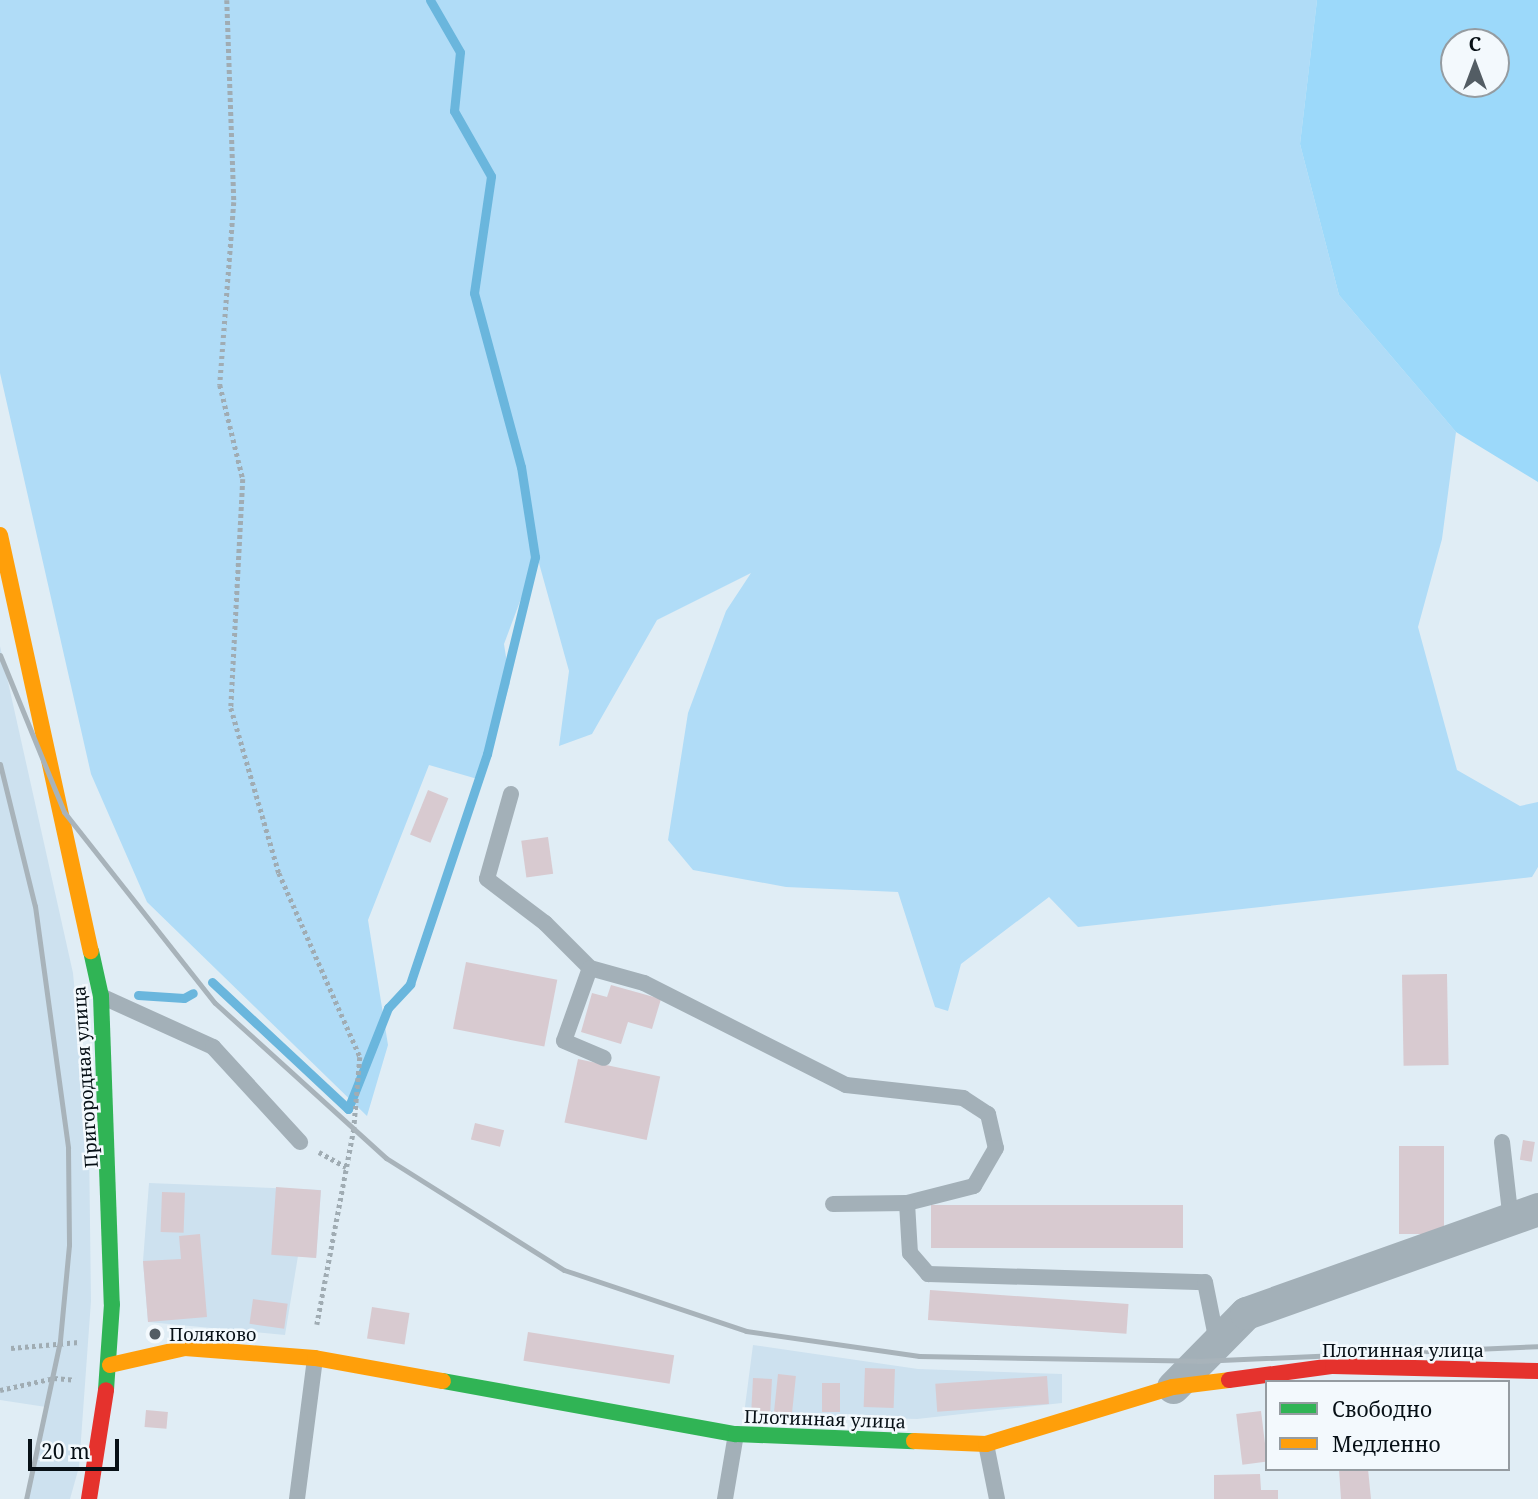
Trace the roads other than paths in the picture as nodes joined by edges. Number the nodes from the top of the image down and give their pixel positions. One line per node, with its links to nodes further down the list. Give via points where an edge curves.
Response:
1 (0, 535): 4 (street, Пригородная улица)
2 (512, 794): 3 (lane, via 487,879 545,923)
3 (590, 968): 5 (lane, via 564,1041); 8 (lane, via 644,983 846,1085 963,1098 988,1114 996,1148 974,1186)
4 (101, 996): 6 (lane, via 213,1047); 13 (street, Пригородная улица, via 113,1212)
5 (604, 1058)
6 (300, 1142)
7 (1502, 1142): 10 (lane)
8 (907, 1203): 9 (lane); 11 (lane, via 910,1253 929,1274 1205,1282)
9 (832, 1204)
10 (1524, 1215): 11 (street, via 1246,1313)
11 (1217, 1342): 16 (street)
12 (315, 1358): 13 (street, Плотинная улица, via 185,1348); 18 (street, Плотинная улица); 20 (lane)
13 (110, 1365): 21 (street, Пригородная улица)
14 (1538, 1371): 15 (street, Плотинная улица, via 1333,1366)
15 (1238, 1378): 16 (street, Плотинная улица); 17 (lane)
16 (1173, 1387): 19 (street, Плотинная улица)
17 (1265, 1392)
18 (736, 1434): 19 (street, Плотинная улица); 22 (lane)
19 (986, 1444): 23 (lane)
20 (301, 1496)
21 (89, 1499)
22 (725, 1499)
23 (997, 1499)

